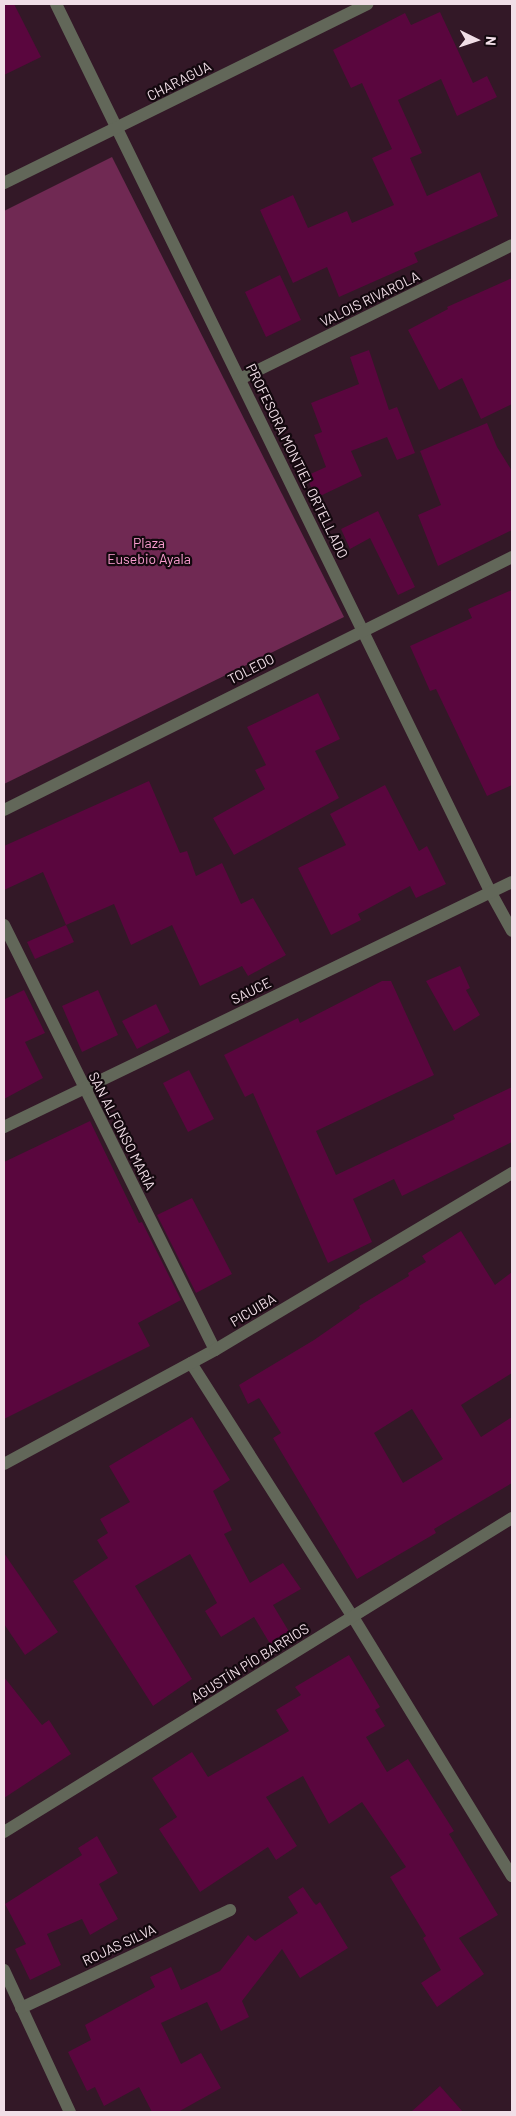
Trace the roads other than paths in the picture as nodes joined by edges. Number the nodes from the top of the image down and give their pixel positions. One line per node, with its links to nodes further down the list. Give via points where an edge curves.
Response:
1 (56, 4): 3 (street, PROFESORA MONTIEL ORTELLADO)
2 (367, 4): 3 (street, CHARAGUA)
3 (116, 129): 4 (street, CHARAGUA); 6 (street, PROFESORA MONTIEL ORTELLADO)
4 (4, 183)
5 (512, 245): 6 (street, VALOIS RIVAROLA)
6 (240, 379): 8 (street, PROFESORA MONTIEL ORTELLADO)
7 (512, 557): 8 (street, TOLEDO)
8 (363, 630): 9 (street, TOLEDO); 11 (street, PROFESORA MONTIEL ORTELLADO)
9 (4, 810)
10 (512, 882): 11 (street, SAUCE)
11 (491, 893): 13 (street, PROFESORA MONTIEL ORTELLADO); 14 (street, SAUCE)
12 (4, 925): 14 (street, SAN ALFONSO MARÍA)
13 (512, 931)
14 (83, 1088): 15 (street, SAUCE); 17 (street, SAN ALFONSO MARÍA)
15 (4, 1127)
16 (512, 1172): 17 (street, PICUIBA)
17 (215, 1350): 18 (street, PICUIBA)
18 (191, 1363): 19 (street, PICUIBA); 21 (street)
19 (4, 1464)
20 (512, 1518): 21 (street, AGUSTÍN PÍO BARRIOS)
21 (353, 1617): 22 (street, AGUSTÍN PÍO BARRIOS); 23 (street)
22 (4, 1832)
23 (511, 1870)
24 (230, 1910): 27 (street, ROJAS SILVA)
25 (4, 1970): 26 (street)
26 (9, 1993): 27 (street)
27 (21, 2008): 28 (street)
28 (70, 2112)

